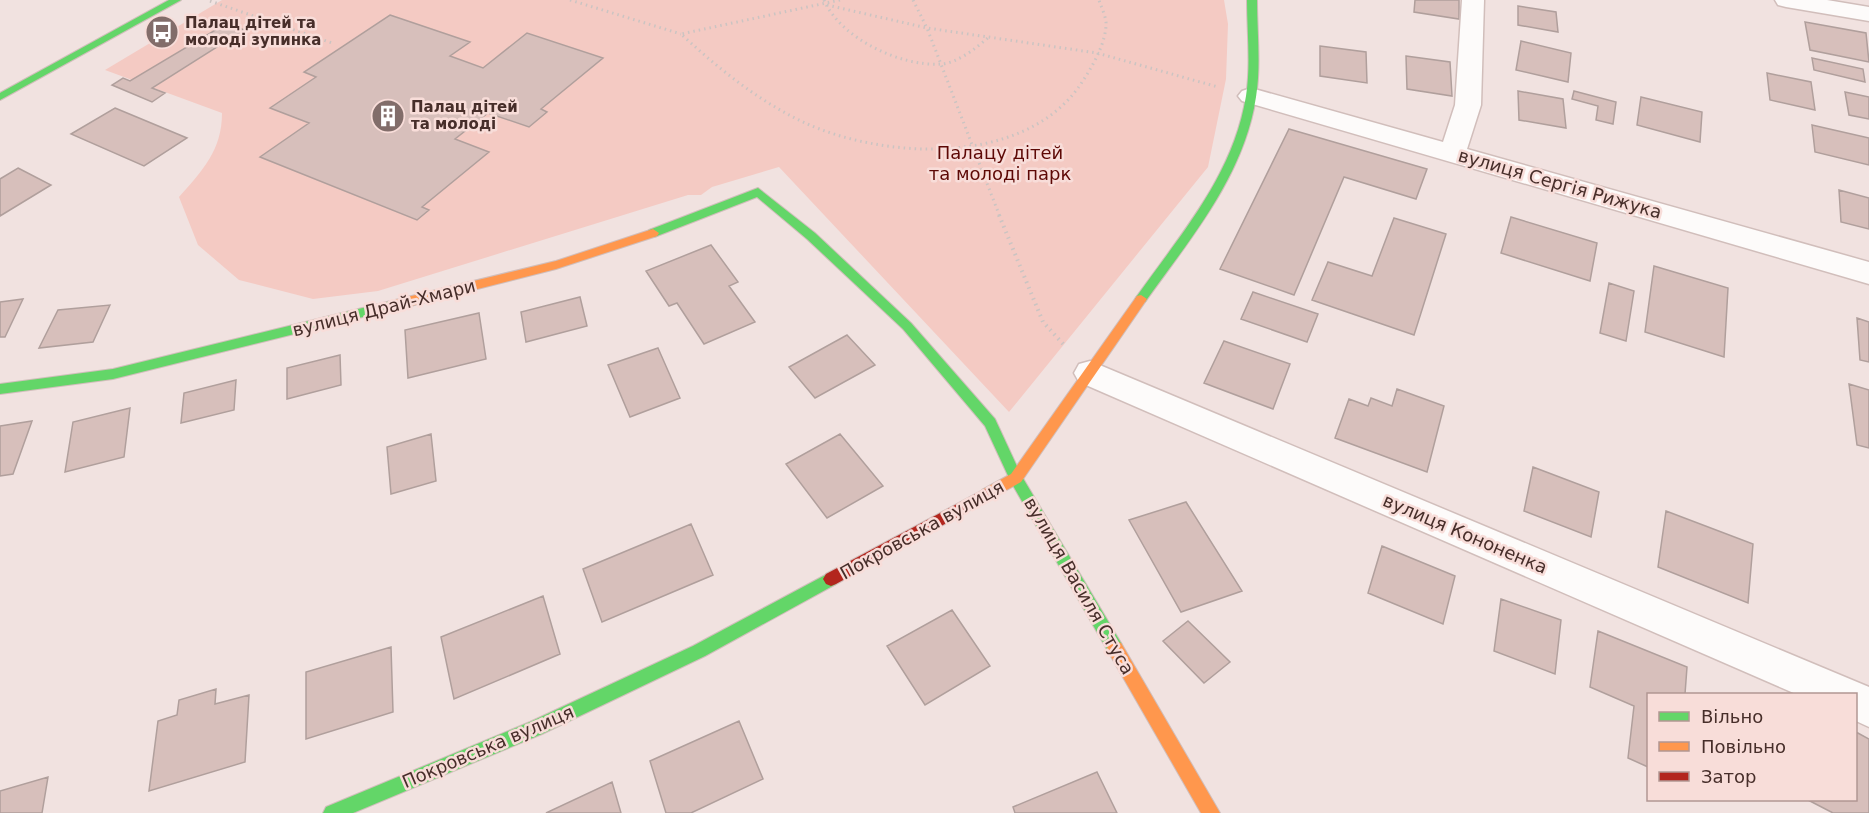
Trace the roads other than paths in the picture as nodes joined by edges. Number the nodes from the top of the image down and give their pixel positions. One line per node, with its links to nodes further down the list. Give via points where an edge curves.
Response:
1 (176, 0): 7 (street)
2 (1252, 0): 6 (street, Покровська вулиця)
3 (1473, 0): 8 (street, via 1468,105)
4 (1786, 0): 5 (street)
5 (1869, 15)
6 (1251, 96): 8 (street, вулиця Сергія Рижука); 11 (street, Покровська вулиця, via 1223,182)
7 (0, 97)
8 (1453, 153): 10 (street, вулиця Сергія Рижука)
9 (758, 192): 12 (street, вулиця Драй-Хмари, via 623,245 522,274 113,374); 13 (street, вулиця Василя Стуса, via 907,326 990,423)
10 (1869, 273)
11 (1090, 373): 13 (street, Покровська вулиця); 14 (street, вулиця Кононенка)
12 (0, 389)
13 (1016, 478): 15 (street, Покровська вулиця, via 699,651 536,728); 16 (street, вулиця Василя Стуса)
14 (1838, 693)
15 (332, 813)
16 (1211, 813)

